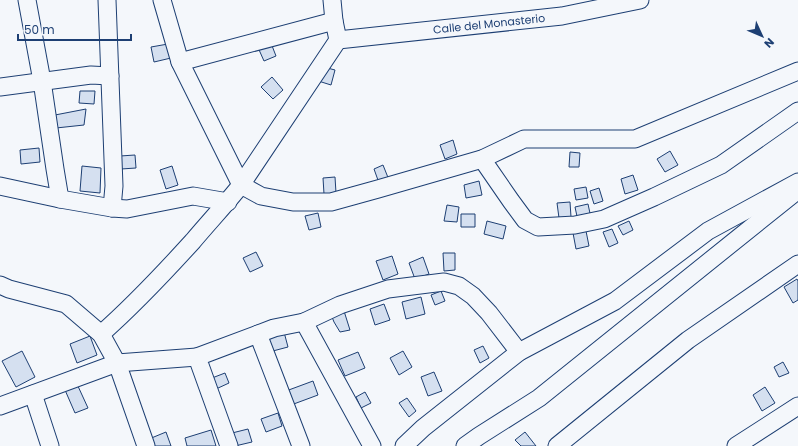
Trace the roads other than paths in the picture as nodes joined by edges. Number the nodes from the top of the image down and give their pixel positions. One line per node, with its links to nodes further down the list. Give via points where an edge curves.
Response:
1 (27, 0): 11 (street)
2 (107, 0): 10 (street)
3 (162, 0): 8 (street)
4 (332, 0): 6 (street)
5 (640, 0): 7 (street, Calle del Monasterio, via 562,16)
6 (334, 21): 7 (street); 8 (street)
7 (338, 40): 16 (street)
8 (180, 62): 16 (street)
9 (798, 71): 14 (street, via 635,139 524,139)
10 (110, 76): 11 (street, via 91,75); 21 (street, via 114,186)
11 (42, 81): 12 (street); 19 (street)
12 (0, 87)
13 (798, 111): 14 (street, via 721,165 604,219 575,225 538,227 525,220)
14 (482, 159): 16 (street, via 331,202 293,202 268,198)
15 (798, 182): 27 (street, via 708,231 615,301)
16 (241, 185): 20 (street)
17 (0, 186): 19 (street)
18 (798, 189): 39 (street, via 539,398)
19 (60, 199): 21 (street)
20 (228, 202): 21 (street, via 193,196 127,209); 25 (street, via 170,266)
21 (112, 208)
22 (798, 264): 40 (street, via 688,340)
23 (0, 285): 25 (street, via 66,304)
24 (304, 322): 26 (street); 27 (street, via 340,305 388,289 444,282 459,286 473,296); 37 (street)
25 (101, 334): 29 (street)
26 (258, 334): 28 (street); 36 (street)
27 (519, 352): 38 (street)
28 (197, 357): 29 (street); 35 (street)
29 (117, 363): 30 (street); 34 (street)
30 (33, 394): 31 (street); 33 (street)
31 (0, 406)
32 (798, 406): 41 (street)
33 (50, 446)
34 (146, 446)
35 (229, 446)
36 (301, 446)
37 (372, 446)
38 (404, 446)
39 (465, 446)
40 (558, 446)
41 (736, 446)

